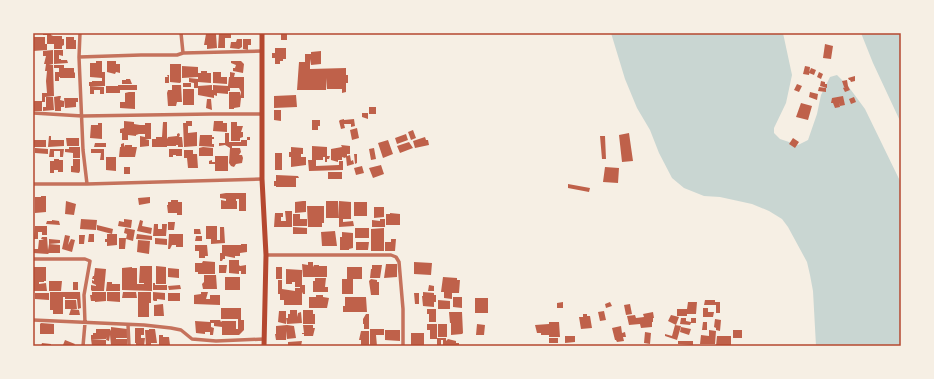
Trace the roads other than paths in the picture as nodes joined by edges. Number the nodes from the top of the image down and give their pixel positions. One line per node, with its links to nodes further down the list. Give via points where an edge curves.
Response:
1 (80, 33): 6 (street)
2 (181, 33): 5 (street)
3 (262, 33): 4 (main road)
4 (262, 51): 5 (street); 8 (main road)
5 (183, 53): 6 (street)
6 (79, 57): 9 (street)
7 (33, 113): 9 (street)
8 (262, 114): 9 (street); 10 (main road)
9 (82, 116): 12 (street)
10 (262, 179): 12 (street); 13 (main road)
11 (33, 184): 12 (street)
12 (87, 184)
13 (266, 255): 18 (main road); 22 (street, via 396,257 399,262 403,309)
14 (33, 258): 16 (street, via 90,261 84,295)
15 (33, 320): 16 (street)
16 (85, 323): 17 (street); 19 (street)
17 (128, 325): 18 (street, via 172,328 181,330 192,339); 20 (street)
18 (264, 339): 21 (main road)
19 (84, 346)
20 (130, 346)
21 (264, 346)
22 (403, 346)

